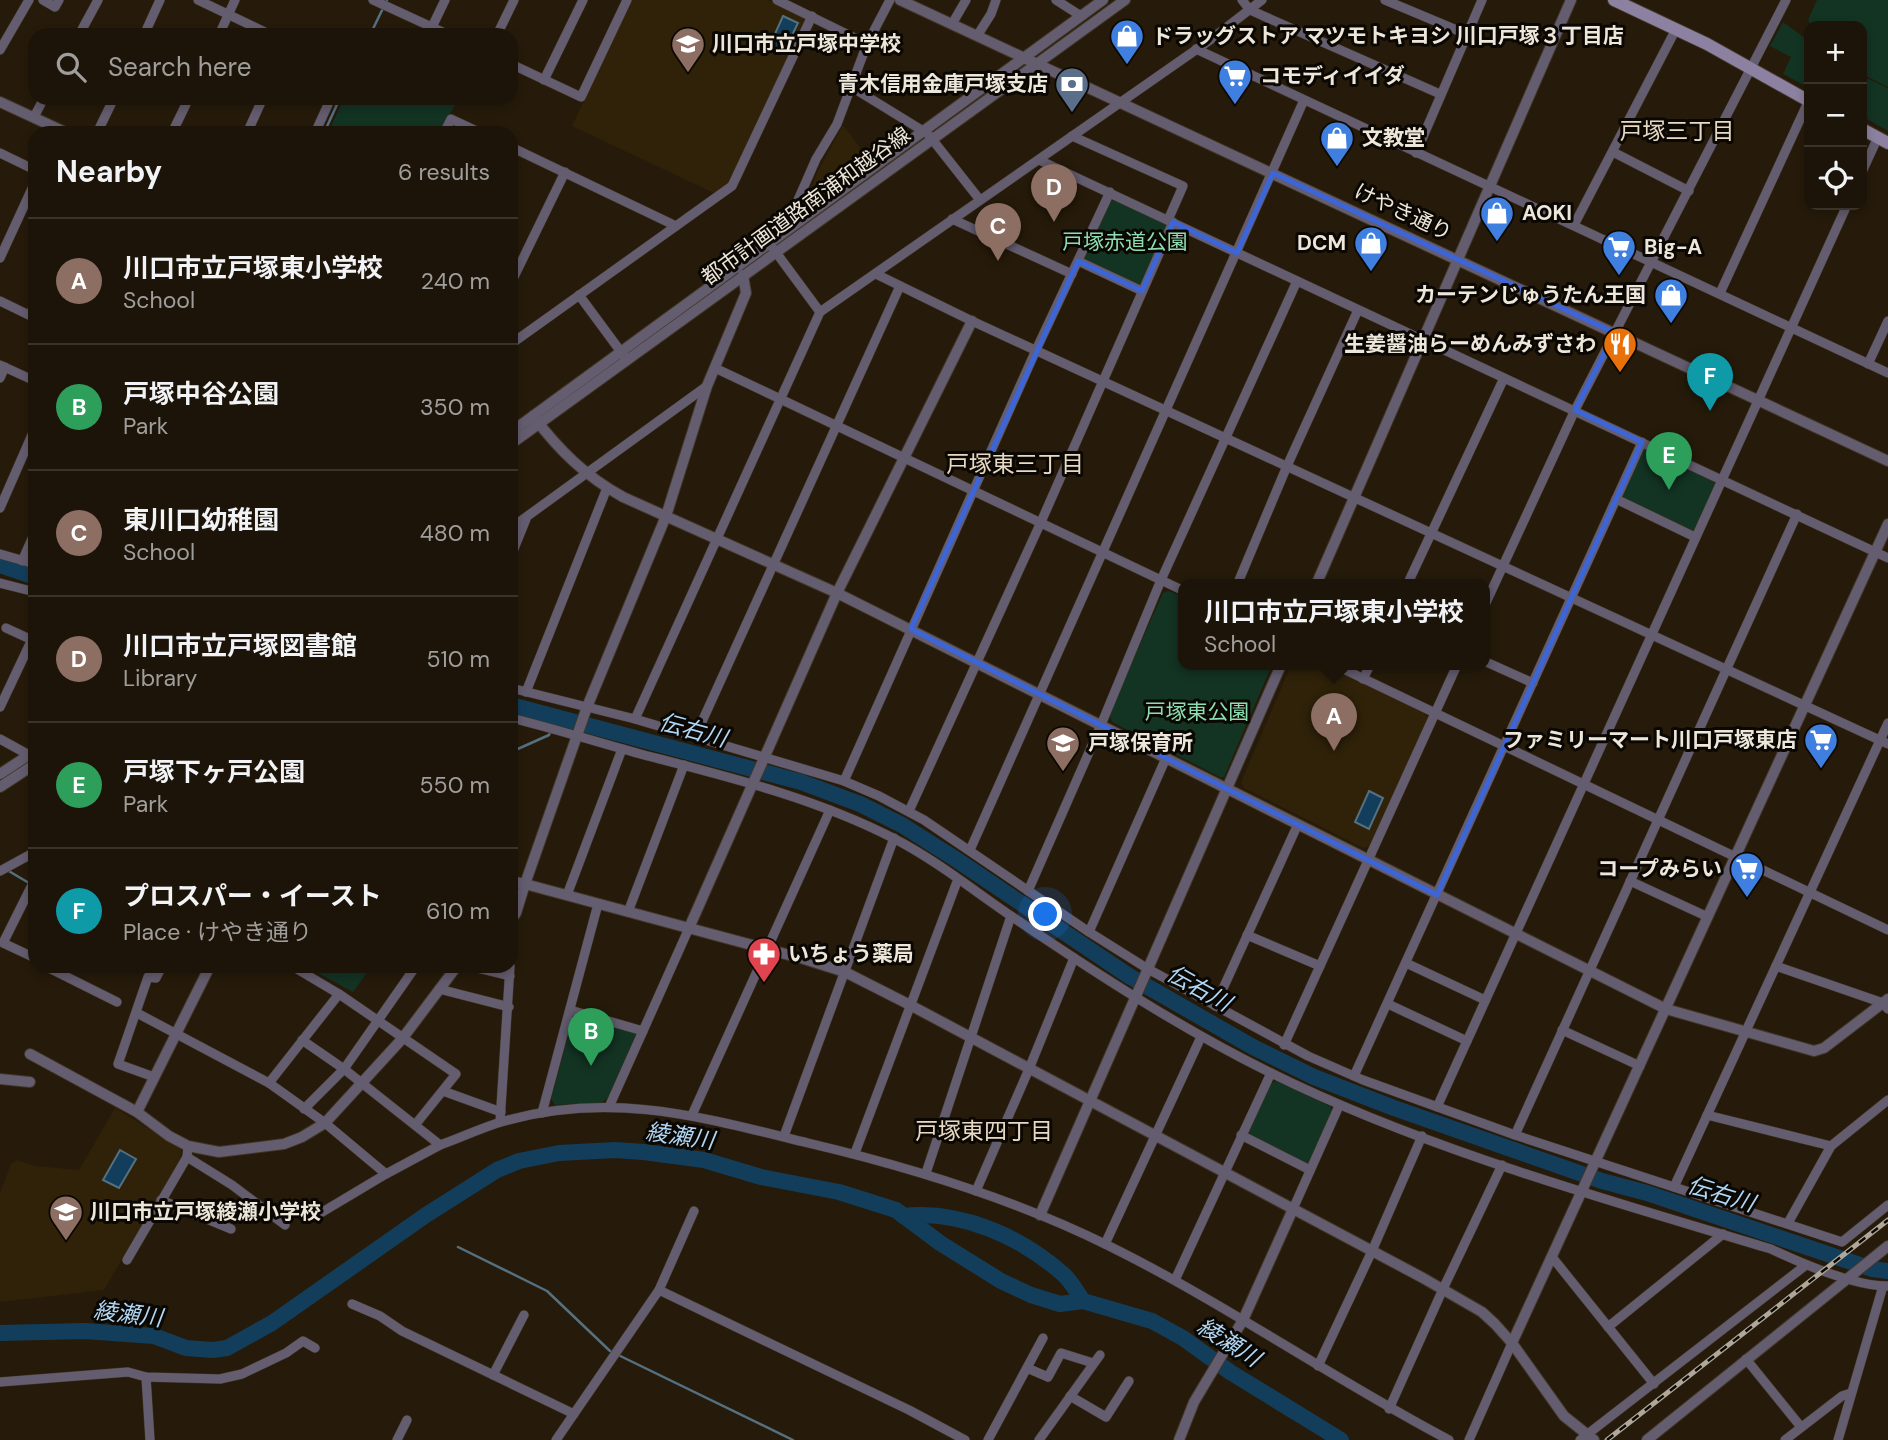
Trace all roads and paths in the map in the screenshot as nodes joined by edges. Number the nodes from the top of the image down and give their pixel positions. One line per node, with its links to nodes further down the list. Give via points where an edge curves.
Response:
1 (29, 0): 42 (street)
2 (43, 0): 3 (street, via 55,7)
3 (59, 0)
4 (97, 0): 34 (street)
5 (160, 0): 35 (street)
6 (198, 0): 29 (street)
7 (235, 0): 29 (street)
8 (445, 0): 33 (street)
9 (514, 0): 38 (street)
10 (583, 0): 50 (street)
11 (627, 0): 50 (street, via 581,97)
12 (777, 0): 30 (street)
13 (890, 0): 43 (street)
14 (900, 0): 32 (street, けやき通り)
15 (966, 0): 32 (street)
16 (996, 0): 41 (street)
17 (1056, 0): 31 (street)
18 (1103, 0): 31 (street, 都市計画道路南浦和越谷線)
19 (1125, 0): 47 (street, 都市計画道路南浦和越谷線)
20 (1242, 0): 28 (street)
21 (1262, 0): 28 (street)
22 (1385, 0): 40 (street)
23 (1482, 0): 40 (street)
24 (1571, 0): 85 (street)
25 (1614, 0): 39 (main road)
26 (1786, 0): 49 (street)
27 (376, 1): 33 (street)
28 (1250, 10): 44 (street); 52 (street)
29 (228, 14): 36 (street); 37 (street)
30 (812, 16): 43 (street); 95 (street, via 732,186)
31 (1081, 16): 46 (street, 都市計画道路南浦和越谷線)
32 (952, 24): 41 (street, けやき通り)
33 (432, 27)
34 (83, 28)
35 (147, 28)
36 (222, 28)
37 (257, 28)
38 (501, 28)
39 (1676, 29): 49 (main road); 77 (street)
40 (1466, 34): 52 (street)
41 (978, 36): 46 (street, けやき通り)
42 (3, 39): 45 (street)
43 (867, 44): 51 (street)
44 (1196, 49): 54 (street); 56 (street)
45 (0, 50)
46 (1023, 57): 47 (street, けやき通り); 71 (street, 都市計画道路南浦和越谷線)
47 (1040, 64): 56 (street, けやき通り); 74 (street, 都市計画道路南浦和越谷線)
48 (518, 67): 50 (street)
49 (1752, 70): 53 (main road); 86 (street)
50 (544, 79)
51 (850, 86): 71 (street); 92 (street, via 837,124 797,200)
52 (1440, 94): 79 (street)
53 (1804, 97)
54 (1304, 100): 79 (street); 84 (street)
55 (0, 102): 63 (street)
56 (1119, 102): 73 (street); 84 (street, けやき通り)
57 (40, 105): 63 (street)
58 (111, 105): 65 (street)
59 (186, 105): 66 (street)
60 (260, 105): 67 (street)
61 (328, 105): 68 (street)
62 (1804, 111): 109 (street)
63 (34, 117): 64 (street)
64 (53, 126)
65 (100, 126)
66 (175, 126)
67 (250, 126)
68 (318, 126)
69 (448, 126): 70 (street, via 451,119)
70 (466, 126)
71 (922, 131): 74 (street); 92 (street, 都市計画道路南浦和越谷線)
72 (1867, 132): 75 (main road)
73 (1072, 135): 80 (street); 93 (street, via 1183,186)
74 (933, 139): 89 (street); 96 (street, 都市計画道路南浦和越谷線)
75 (1883, 140): 81 (street)
76 (518, 150): 83 (street)
77 (1613, 152): 86 (street); 94 (street)
78 (0, 153): 82 (street)
79 (1416, 153): 85 (street)
80 (1039, 160): 87 (street); 89 (street)
81 (1867, 164)
82 (28, 167)
83 (565, 172): 95 (street); 102 (street)
84 (1273, 173): 97 (street); 99 (street, けやき通り)
85 (1490, 187): 94 (street); 99 (street)
86 (1689, 191): 101 (street)
87 (1110, 192): 93 (street); 100 (street)
88 (28, 197): 98 (street)
89 (980, 200): 91 (street)
90 (1845, 210): 117 (street)
91 (952, 219): 103 (street); 104 (street)
92 (801, 221): 96 (street, 都市計画道路南浦和越谷線)
93 (1170, 221): 97 (street); 108 (street)
94 (1574, 225): 101 (street)
95 (676, 226): 110 (street)
96 (772, 247): 105 (street, 都市計画道路南浦和越谷線); 113 (street); 122 (street, 都市計画道路南浦和越谷線)
97 (1237, 253): 106 (street); 134 (street)
98 (0, 258)
99 (1459, 260): 118 (street, けやき通り); 120 (street)
100 (1078, 261): 104 (street); 108 (street)
101 (1652, 262): 109 (street); 118 (street)
102 (518, 269)
103 (876, 274): 107 (street); 113 (street)
104 (1072, 274): 121 (street)
105 (743, 275): 122 (street, 都市計画道路南浦和越谷線); 125 (street, via 746,293)
106 (1297, 281): 112 (street); 140 (street)
107 (900, 286): 115 (street); 137 (street)
108 (1142, 291): 130 (street)
109 (1720, 293): 117 (street)
110 (579, 295): 119 (street); 122 (street)
111 (0, 301): 114 (street)
112 (1358, 310): 120 (street); 145 (street)
113 (820, 312): 132 (street)
114 (28, 314)
115 (972, 321): 121 (street); 143 (street)
116 (1888, 321): 123 (street)
117 (1791, 327): 123 (street); 133 (street)
118 (1615, 333): 133 (street, けやき通り); 135 (street)
119 (518, 337)
120 (1423, 340): 129 (street); 150 (street)
121 (1036, 351): 130 (street); 149 (street)
122 (624, 356): 136 (street, 都市計画道路南浦和越谷線)
123 (1868, 364): 126 (street)
124 (3, 366): 127 (street); 128 (street)
125 (715, 368): 131 (street); 132 (street)
126 (1888, 373)
127 (0, 378)
128 (28, 378)
129 (1504, 378): 135 (street); 159 (street)
130 (1102, 381): 134 (street); 156 (street)
131 (707, 386): 146 (street); 154 (street)
132 (780, 400): 137 (street); 162 (street)
133 (1758, 400): 144 (street, けやき通り); 147 (street)
134 (1166, 410): 140 (street); 165 (street)
135 (1575, 410): 141 (street); 171 (street)
136 (536, 420): 138 (street, 都市計画道路南浦和越谷線); 139 (street, 都市計画道路南浦和越谷線); 146 (street)
137 (836, 426): 143 (street); 170 (street)
138 (518, 429)
139 (518, 437)
140 (1226, 438): 145 (street); 175 (street)
141 (1642, 442): 147 (street); 151 (street)
142 (28, 444): 152 (street)
143 (902, 458): 149 (street); 179 (street)
144 (1888, 461)
145 (1287, 466): 150 (street); 172 (street)
146 (586, 474): 148 (street); 155 (street)
147 (1722, 479): 153 (street); 160 (street)
148 (607, 488): 154 (street); 197 (street)
149 (973, 490): 156 (street); 183 (street)
150 (1355, 498): 159 (street); 173 (street)
151 (1616, 499): 160 (street); 181 (street)
152 (0, 508)
153 (1797, 514): 164 (street); 189 (street)
154 (666, 516): 162 (street); 200 (street)
155 (526, 517): 157 (street); 161 (street)
156 (1041, 522): 165 (street); 187 (street)
157 (518, 523)
158 (1888, 524): 164 (street)
159 (1432, 533): 171 (street); 174 (street)
160 (1695, 537): 184 (street)
161 (518, 538)
162 (716, 539): 170 (street); 203 (street)
163 (28, 548): 168 (street)
164 (1875, 551): 167 (street); 201 (street)
165 (1103, 552): 175 (street); 198 (street)
166 (0, 554): 168 (street)
167 (1888, 558)
168 (22, 561): 169 (street)
169 (28, 562)
170 (774, 564): 179 (street); 208 (street)
171 (1503, 566): 180 (street); 181 (street)
172 (1240, 579)
173 (1319, 579)
174 (1410, 579)
175 (1161, 580): 177 (street); 206 (street)
176 (0, 583): 178 (street)
177 (1178, 589)
178 (28, 590)
179 (838, 593): 183 (street); 215 (street)
180 (1490, 596)
181 (1571, 597): 184 (street); 195 (street)
182 (6, 628): 185 (street)
183 (911, 629): 187 (street); 220 (street)
184 (1651, 634): 189 (street); 222 (street)
185 (28, 635)
186 (28, 648): 199 (street)
187 (976, 662): 198 (street); 226 (street)
188 (1490, 663): 195 (street)
189 (1725, 668): 201 (street); 227 (street)
190 (1279, 670): 224 (street)
191 (1345, 670): 194 (street)
192 (1368, 670): 194 (street)
193 (1455, 670): 202 (street)
194 (1363, 679): 202 (street)
195 (1533, 683): 211 (street)
196 (518, 690): 197 (street)
197 (526, 692): 200 (street)
198 (1040, 694): 206 (street); 230 (street)
199 (0, 707)
200 (587, 707): 203 (street); 207 (street)
201 (1804, 707): 210 (street); 232 (street)
202 (1435, 714): 211 (street); 233 (street)
203 (635, 719): 208 (street)
204 (518, 720): 207 (street)
205 (1888, 723): 210 (street)
206 (1101, 725): 214 (street); 239 (street)
207 (579, 735): 212 (street); 238 (street)
208 (695, 737): 215 (street)
209 (0, 739): 213 (street)
210 (1884, 742): 241 (street)
211 (1505, 746): 222 (street); 243 (street)
212 (622, 749): 218 (street); 242 (street)
213 (28, 754)
214 (1166, 758): 224 (street); 251 (street)
215 (763, 759): 220 (street); 221 (street)
216 (28, 760): 219 (street)
217 (28, 762): 223 (street)
218 (684, 765): 221 (street); 246 (street)
219 (0, 774)
220 (844, 781): 226 (street)
221 (753, 782): 225 (street); 250 (street)
222 (1583, 784): 227 (street); 252 (street)
223 (0, 787)
224 (1227, 788): 228 (street); 262 (street)
225 (830, 810): 229 (street); 255 (street)
226 (909, 811): 230 (street)
227 (1658, 821): 232 (street); 236 (street)
228 (1298, 824): 233 (street); 253 (street)
229 (894, 838): 235 (street); 261 (street)
230 (970, 850): 239 (street)
231 (28, 856): 234 (street)
232 (1735, 859): 241 (street); 248 (street)
233 (1367, 860): 243 (street); 259 (street)
234 (1, 872)
235 (958, 879): 247 (street); 279 (street)
236 (1630, 881): 248 (street); 263 (street)
237 (518, 882): 238 (street)
238 (525, 884): 242 (street); 244 (street)
239 (1028, 891): 251 (street)
240 (28, 892): 254 (street)
241 (1810, 892): 249 (street); 260 (street)
242 (567, 895): 245 (street)
243 (1437, 895): 252 (street); 258 (street)
244 (518, 903)
245 (598, 904): 246 (street); 283 (street)
246 (628, 912): 250 (street)
247 (1011, 916): 257 (street); 291 (street)
248 (1708, 917): 282 (street)
249 (1887, 926)
250 (689, 928): 255 (street); 287 (street)
251 (1089, 932): 262 (street)
252 (1514, 934): 263 (street); 275 (street)
253 (1247, 935): 259 (street); 280 (street)
254 (1, 942): 256 (street)
255 (767, 949): 261 (street); 316 (street)
256 (28, 955)
257 (1074, 958): 273 (street); 299 (street)
258 (1406, 963): 275 (street); 277 (street)
259 (1320, 966): 295 (street)
260 (1776, 966): 278 (street); 288 (street)
261 (845, 972): 279 (street); 324 (street)
262 (1147, 972): 273 (street); 280 (street)
263 (1588, 972): 282 (street); 286 (street)
264 (59, 973): 276 (street)
265 (158, 973): 284 (street, via 156,978 148,977)
266 (206, 973): 289 (street)
267 (304, 973): 274 (street)
268 (410, 973): 285 (street)
269 (452, 973): 272 (street)
270 (498, 973): 271 (street)
271 (510, 976): 281 (street)
272 (439, 989): 281 (street); 292 (street)
273 (1138, 993): 290 (street); 308 (street)
274 (339, 994): 285 (street); 293 (street)
275 (1485, 1000): 294 (street)
276 (117, 1002)
277 (1388, 1004): 294 (street); 301 (street)
278 (1886, 1004): 288 (street, via 1814,1051)
279 (910, 1005): 291 (street); 329 (street)
280 (1215, 1006): 295 (street)
281 (509, 1007): 318 (street)
282 (1666, 1009): 288 (street); 297 (street)
283 (570, 1010): 287 (street); 315 (street)
284 (137, 1013): 289 (street); 302 (street, via 118,1064)
285 (377, 1020): 292 (street); 298 (street)
286 (1562, 1030): 297 (street); 323 (street)
287 (643, 1031): 311 (street)
288 (1744, 1032): 317 (street)
289 (176, 1034): 302 (street); 305 (street)
290 (1201, 1037): 300 (street); 321 (street)
291 (971, 1038): 299 (street); 334 (street)
292 (402, 1039): 306 (street); 307 (street, via 456,1073)
293 (302, 1041): 298 (street); 305 (street)
294 (1467, 1041): 312 (street)
295 (1284, 1045): 301 (street)
296 (30, 1054): 314 (street)
297 (1640, 1066): 331 (street)
298 (344, 1069): 306 (street); 313 (street)
299 (1029, 1069): 308 (street); 338 (street)
300 (1271, 1073): 310 (street); 322 (street)
301 (1354, 1076): 312 (street)
302 (153, 1077): 314 (street)
303 (0, 1079): 304 (street)
304 (30, 1082)
305 (269, 1083): 313 (street)
306 (362, 1084): 319 (street); 320 (street)
307 (443, 1091): 318 (street); 320 (street)
308 (1090, 1100): 321 (street); 344 (street)
309 (1888, 1100): 327 (street)
310 (1339, 1106): 325 (street); 332 (street)
311 (609, 1107): 315 (street); 316 (street)
312 (1437, 1107): 323 (street)
313 (304, 1109): 319 (street)
314 (136, 1112): 328 (street)
315 (542, 1113): 318 (street)
316 (692, 1115): 324 (street)
317 (1707, 1115): 327 (street); 336 (street)
318 (501, 1117): 326 (street)
319 (325, 1123): 328 (street, via 284,1144); 335 (street)
320 (415, 1125): 326 (street)
321 (1155, 1135): 333 (street); 349 (street)
322 (1241, 1135): 332 (street); 333 (street)
323 (1515, 1135): 331 (street)
324 (783, 1136): 329 (street)
325 (1422, 1136): 330 (street); 351 (street)
326 (440, 1145): 335 (street)
327 (1831, 1146): 345 (street)
328 (188, 1152): 339 (street); 346 (street)
329 (855, 1153): 334 (street)
330 (1502, 1165): 337 (street); 358 (street)
331 (1594, 1166): 336 (street); 337 (street)
332 (1310, 1170): 341 (street)
333 (1224, 1172): 341 (street); 356 (street)
334 (926, 1173): 338 (street)
335 (386, 1174): 343 (street)
336 (1674, 1187): 345 (street)
337 (1583, 1189): 348 (street); 352 (street)
338 (976, 1191): 344 (street)
339 (161, 1200): 347 (street); 353 (street)
340 (1888, 1205): 345 (street, via 1842,1242)
341 (1293, 1209): 351 (street); 362 (street)
342 (694, 1211): 359 (street)
343 (319, 1214)
344 (1040, 1215): 349 (street)
345 (1788, 1223)
346 (285, 1225)
347 (231, 1229)
348 (1723, 1234): 354 (street); 363 (street)
349 (1105, 1244): 356 (street)
350 (1888, 1246): 355 (street)
351 (1372, 1251): 358 (street); 370 (street)
352 (1552, 1257): 363 (street); 365 (street)
353 (127, 1260)
354 (1806, 1265): 355 (street); 376 (street)
355 (1852, 1276): 357 (street); 368 (street)
356 (1174, 1280): 362 (street)
357 (1886, 1286): 377 (street)
358 (1443, 1289): 365 (street, via 1482,1311); 379 (street)
359 (659, 1290): 380 (street); 387 (street)
360 (352, 1304): 372 (street)
361 (524, 1315): 372 (street)
362 (1240, 1324): 370 (street); 390 (street, via 1197,1398)
363 (1608, 1327): 376 (street)
364 (1043, 1338): 371 (street)
365 (1512, 1343): 383 (street, via 1564,1416); 392 (street)
366 (315, 1348): 373 (street, via 303,1341 242,1374 220,1379)
367 (1100, 1355): 369 (street)
368 (1746, 1359): 382 (street); 393 (street)
369 (1093, 1363): 371 (street, via 1061,1353 1048,1377); 378 (street)
370 (1318, 1366): 379 (street)
371 (1027, 1368): 388 (street)
372 (493, 1375): 380 (street)
373 (146, 1377): 375 (street, via 128,1372); 384 (street)
374 (1129, 1381): 378 (street, via 1107,1417)
375 (0, 1382)
376 (1654, 1384): 383 (street)
377 (1851, 1393): 382 (street); 395 (street)
378 (1070, 1396): 389 (street)
379 (1390, 1409): 391 (street)
380 (574, 1414): 386 (street)
381 (407, 1420): 385 (street)
382 (1801, 1427): 394 (street)
383 (1587, 1438)
384 (150, 1440)
385 (397, 1440)
386 (556, 1440)
387 (965, 1440)
388 (988, 1440)
389 (1039, 1440)
390 (1179, 1440)
391 (1449, 1440)
392 (1469, 1440)
393 (1647, 1440)
394 (1784, 1440)
395 (1838, 1440)

